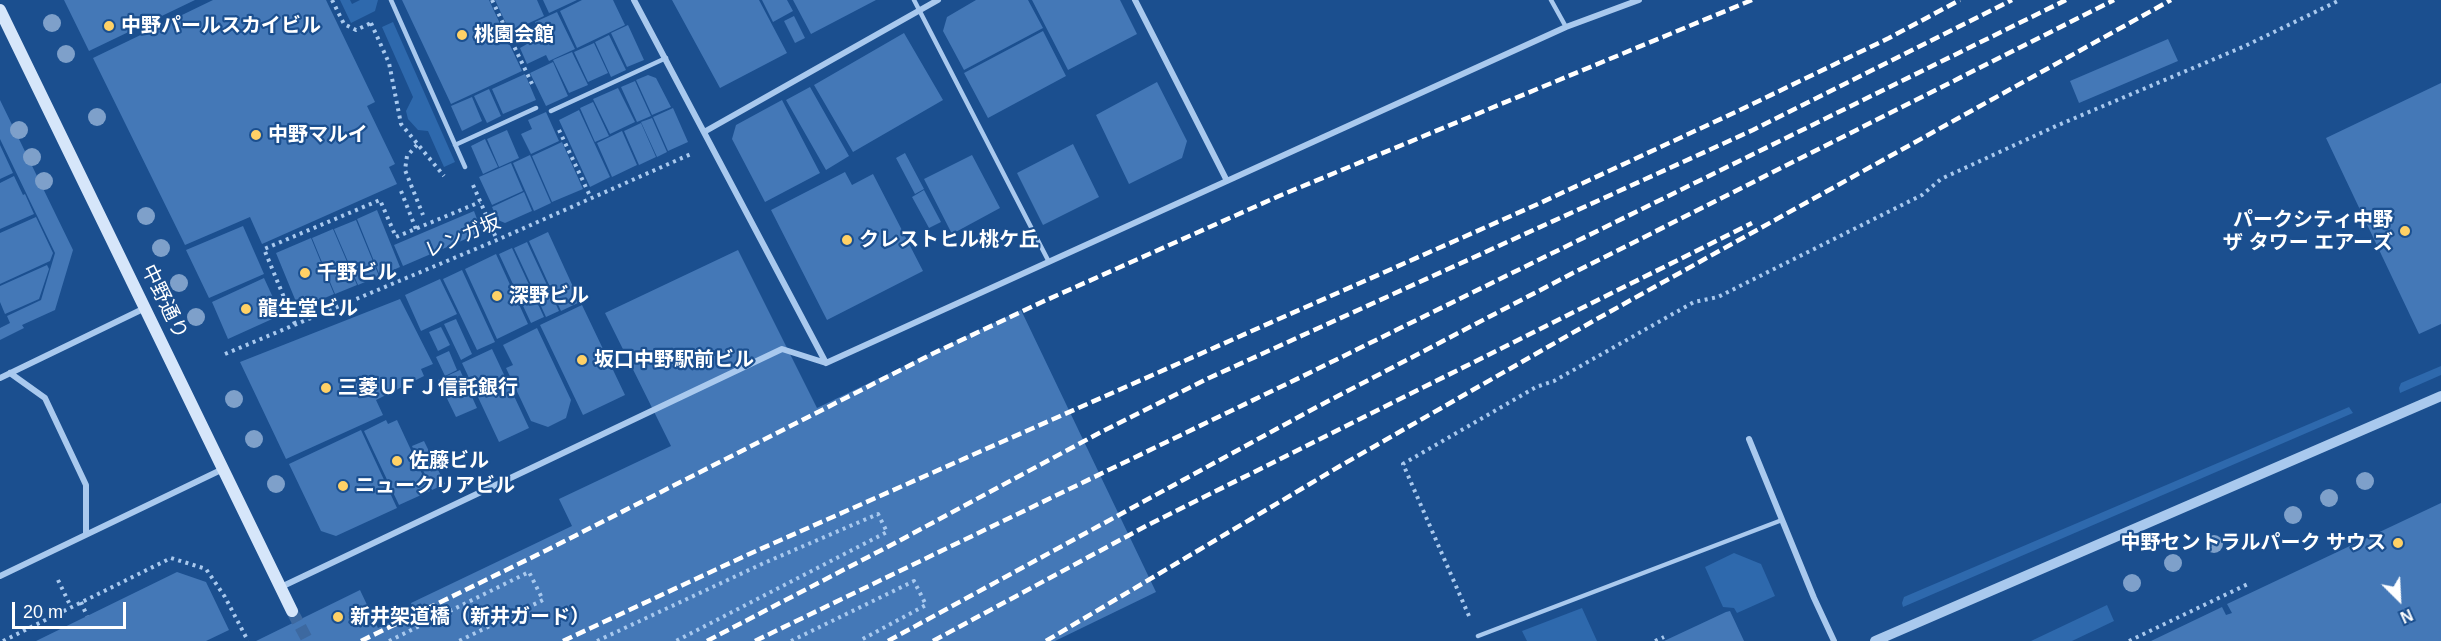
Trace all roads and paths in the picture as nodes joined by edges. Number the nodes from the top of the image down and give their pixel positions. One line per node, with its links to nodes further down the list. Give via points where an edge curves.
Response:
1 (332, 0): 13 (path, via 344,24 356,30)
2 (391, 0): 12 (lane)
3 (634, 0): 15 (street)
4 (914, 0): 11 (lane)
5 (938, 0): 11 (street)
6 (1135, 0): 23 (street)
7 (1551, 0): 14 (lane)
8 (1638, 0): 14 (street)
9 (2340, 0): 49 (path, via 2245,46 1941,179 1922,195 1718,297 1694,302 1402,464)
10 (0, 10): 30 (main road, 中野通り)
11 (919, 10): 18 (street); 29 (lane)
12 (396, 11): 13 (path); 19 (lane)
13 (371, 23): 20 (path, via 389,63 401,124)
14 (1566, 27): 23 (street)
15 (666, 58): 17 (lane); 18 (street)
16 (536, 108): 19 (lane)
17 (551, 111)
18 (704, 132): 21 (street)
19 (455, 145): 22 (lane)
20 (417, 146): 22 (path, via 443,177); 26 (path, via 407,156 405,170)
21 (711, 146): 28 (path, レンガ坂); 33 (street)
22 (465, 167): 25 (path)
23 (1227, 181): 29 (street)
24 (401, 191): 27 (path)
25 (480, 202): 27 (path); 28 (path)
26 (423, 215)
27 (416, 229): 31 (path, via 396,237 380,200 264,249)
28 (497, 240): 31 (path, レンガ坂)
29 (1048, 262): 33 (street)
30 (145, 308): 34 (street); 38 (main road, 中野通り)
31 (295, 324): 32 (path, レンガ坂)
32 (225, 354)
33 (826, 363): 44 (street, via 782,348)
34 (10, 373): 35 (street); 40 (street, via 45,398 50,408 86,485)
35 (0, 378)
36 (2441, 396): 61 (street)
37 (1749, 439): 39 (street)
38 (223, 469): 40 (street); 44 (main road, 中野通り)
39 (1782, 520): 49 (lane); 60 (street)
40 (86, 533): 41 (street)
41 (0, 576)
42 (58, 580): 46 (path)
43 (2250, 583): 62 (path)
44 (280, 587): 47 (main road, 中野通り)
45 (81, 602): 46 (path); 48 (path); 52 (path, via 171,558 206,569)
46 (71, 607): 51 (path)
47 (292, 611)
48 (87, 616)
49 (1478, 636)
50 (1664, 637): 59 (path)
51 (3, 641)
52 (248, 641)
53 (389, 641): 54 (path, via 529,572 543,600)
54 (459, 641)
55 (597, 641): 56 (path, via 878,514 887,532)
56 (676, 641)
57 (791, 641): 58 (path, via 914,581 926,604)
58 (859, 641)
59 (1655, 641)
60 (1834, 641)
61 (1875, 641)
62 (2129, 641)

